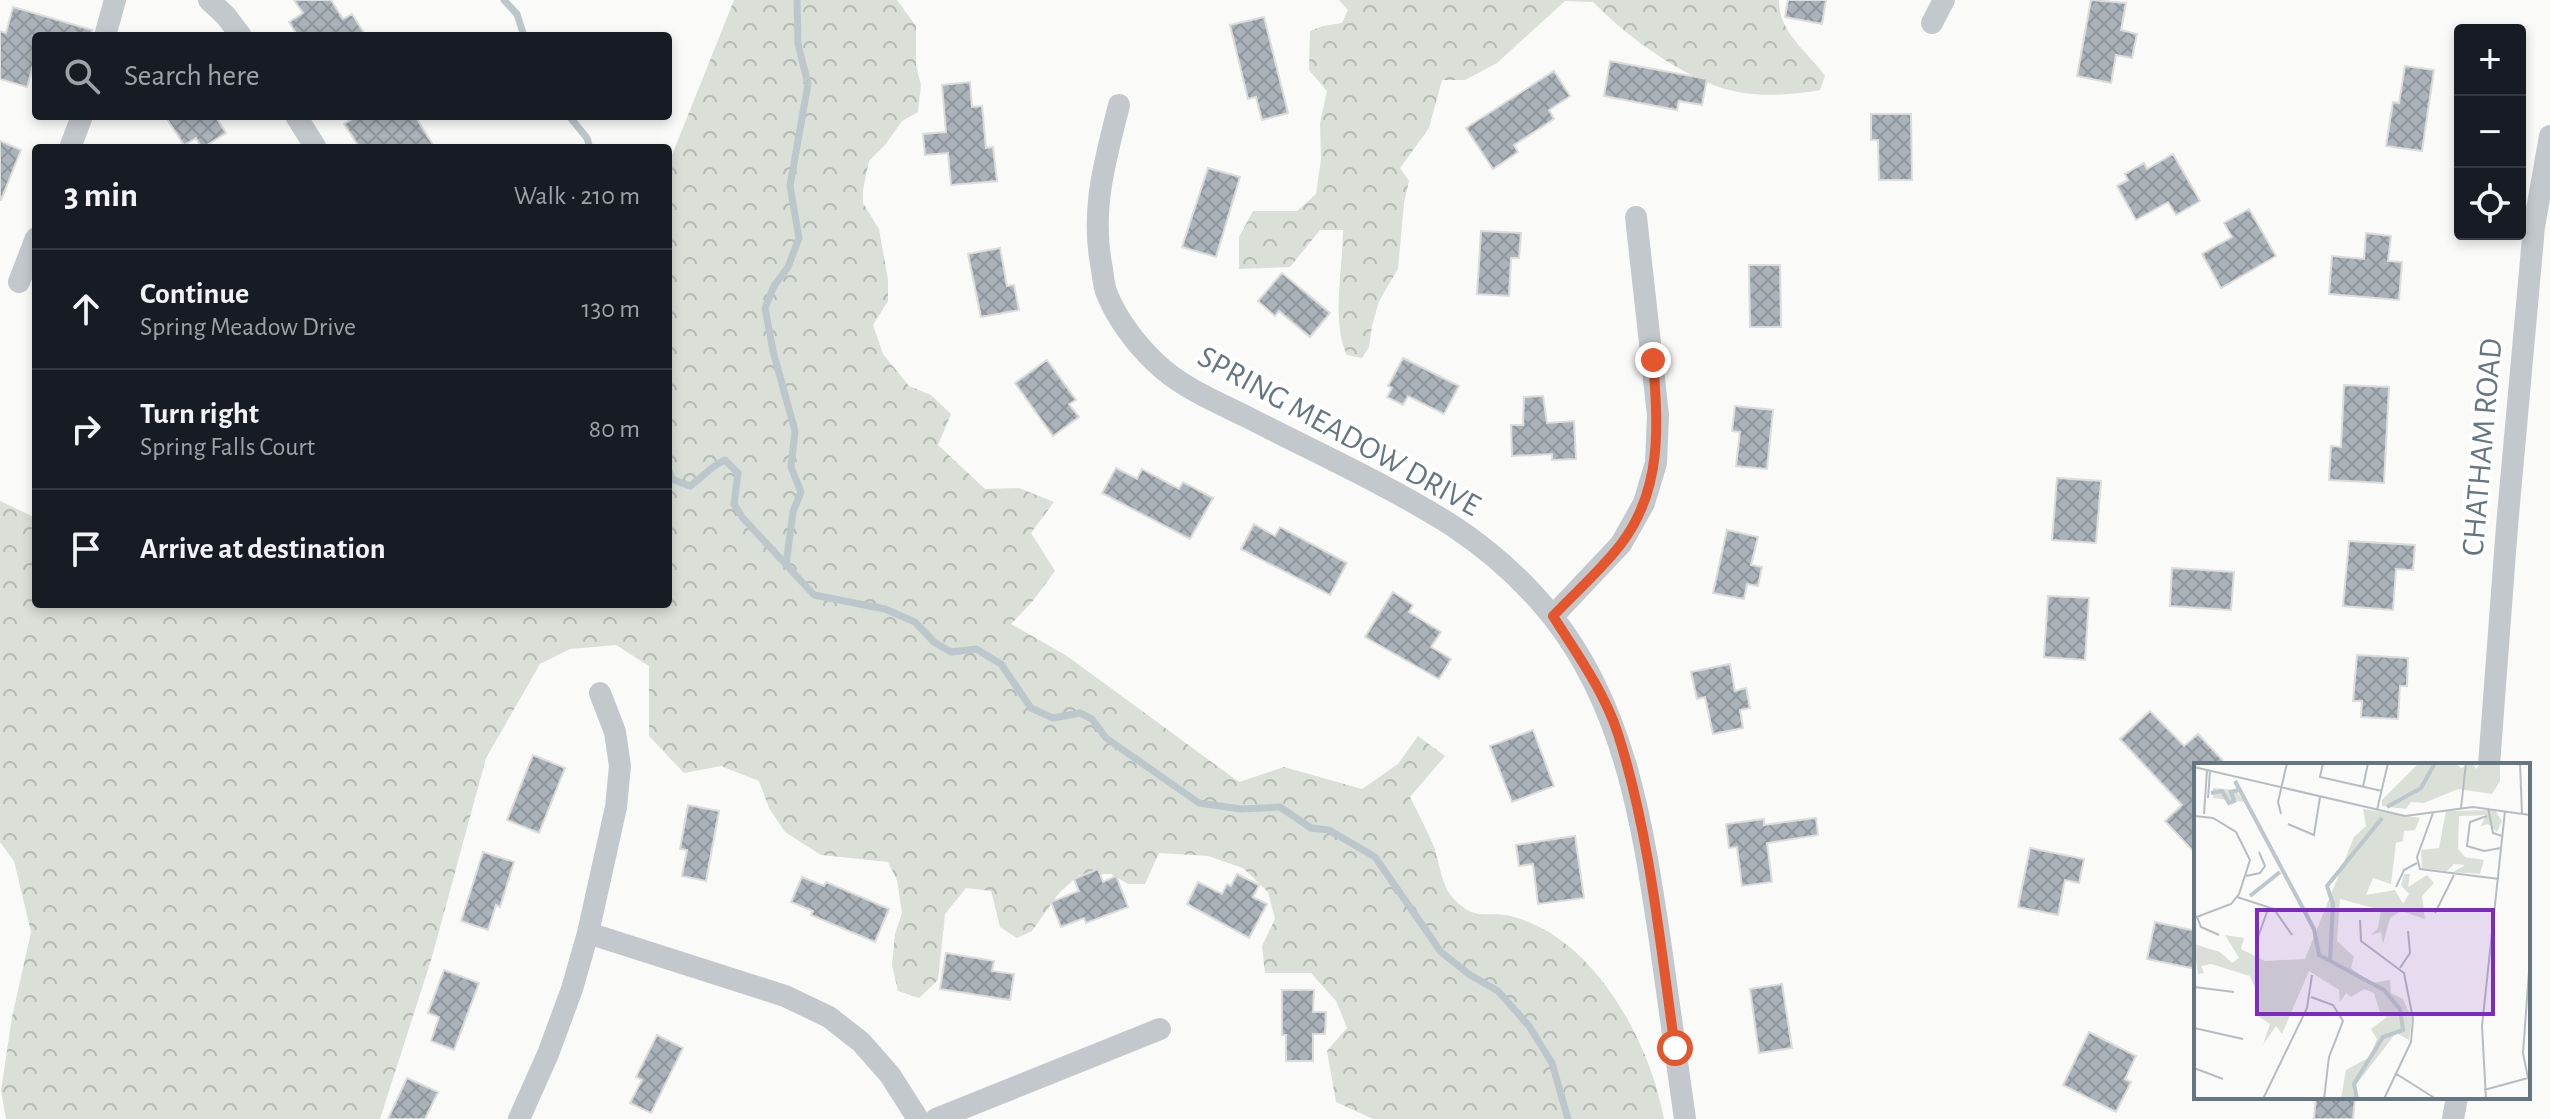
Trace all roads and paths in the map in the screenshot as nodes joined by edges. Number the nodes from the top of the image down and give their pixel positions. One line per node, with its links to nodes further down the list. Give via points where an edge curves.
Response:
1 (115, 0): 5 (street)
2 (209, 0): 6 (street)
3 (1944, 0): 4 (street)
4 (1932, 23)
5 (106, 32)
6 (238, 32)
7 (1119, 105): 16 (street, SPRING MEADOW DRIVE, via 1101,175 1096,214 1099,257 1107,293 1156,364 1194,390 1454,527 1504,566)
8 (80, 120): 11 (street)
9 (298, 120): 12 (street)
10 (2550, 136): 18 (street, CHATHAM ROAD, via 2534,227)
11 (72, 144)
12 (314, 144)
13 (1636, 217): 16 (street, via 1658,415 1656,463 1644,503 1621,544)
14 (32, 248): 15 (street)
15 (19, 282)
16 (1553, 616): 25 (street, SPRING MEADOW DRIVE, via 1594,680 1617,732 1650,873)
17 (600, 693): 19 (street, via 615,732 620,766)
18 (2489, 763)
19 (588, 933): 22 (street, via 548,1054); 23 (street, via 785,996 829,1017 871,1053)
20 (1160, 1029): 24 (street)
21 (2457, 1099): 26 (street)
22 (519, 1119)
23 (918, 1119)
24 (936, 1119)
25 (1685, 1119)
26 (2453, 1119)

